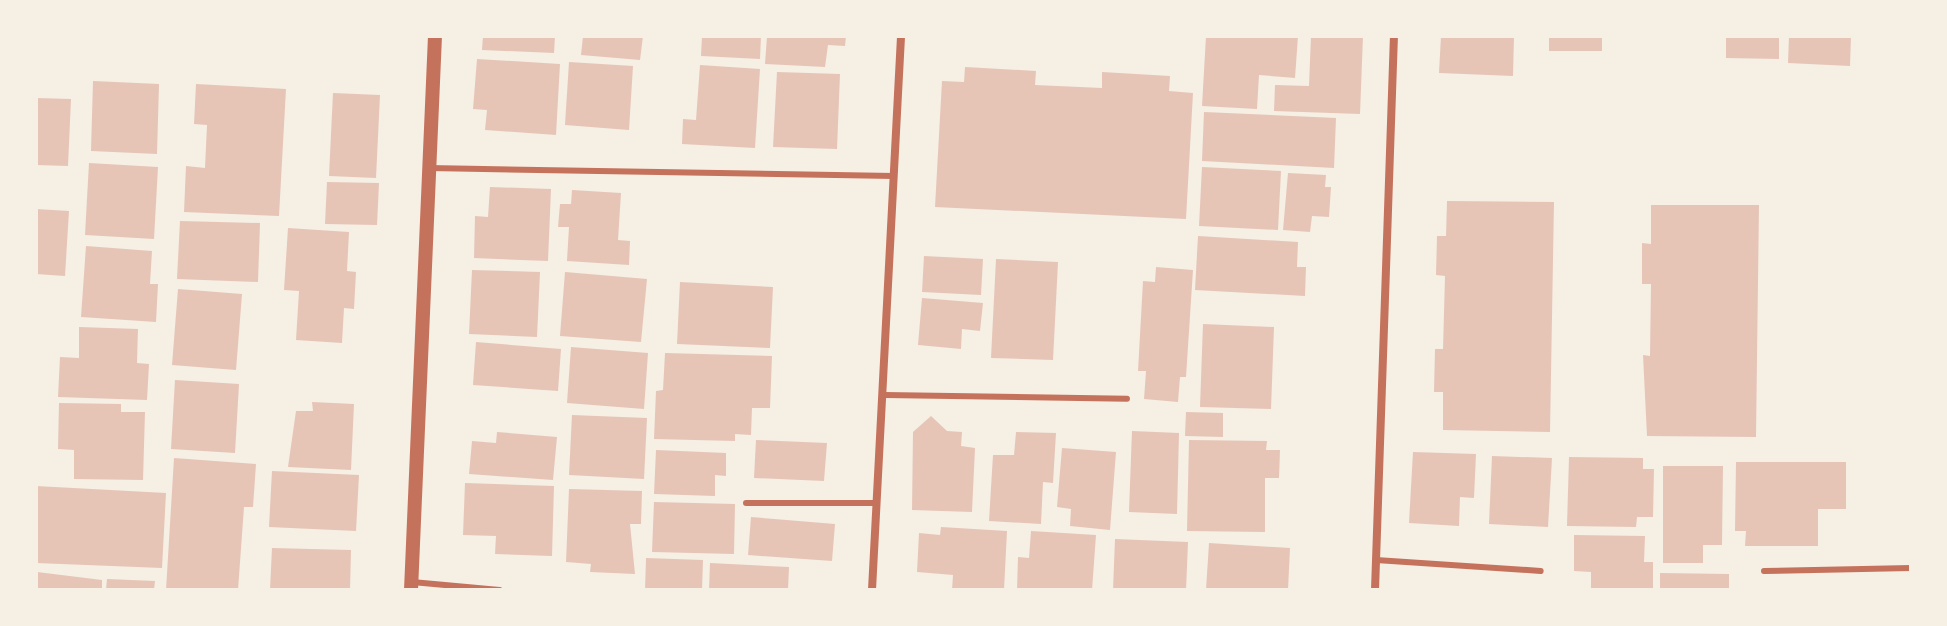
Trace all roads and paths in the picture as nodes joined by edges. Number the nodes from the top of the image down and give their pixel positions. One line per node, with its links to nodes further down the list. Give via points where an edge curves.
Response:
1 (435, 36): 4 (street)
2 (901, 36): 5 (street)
3 (1394, 36): 10 (street)
4 (429, 168): 5 (lane); 14 (street)
5 (894, 176): 6 (street)
6 (885, 395): 7 (lane); 9 (street)
7 (1127, 399)
8 (746, 503): 9 (lane)
9 (875, 503): 16 (street)
10 (1376, 560): 12 (lane); 17 (street)
11 (1911, 568): 13 (lane)
12 (1541, 571)
13 (1764, 571)
14 (411, 586): 15 (lane)
15 (500, 590)
16 (872, 590)
17 (1375, 590)

